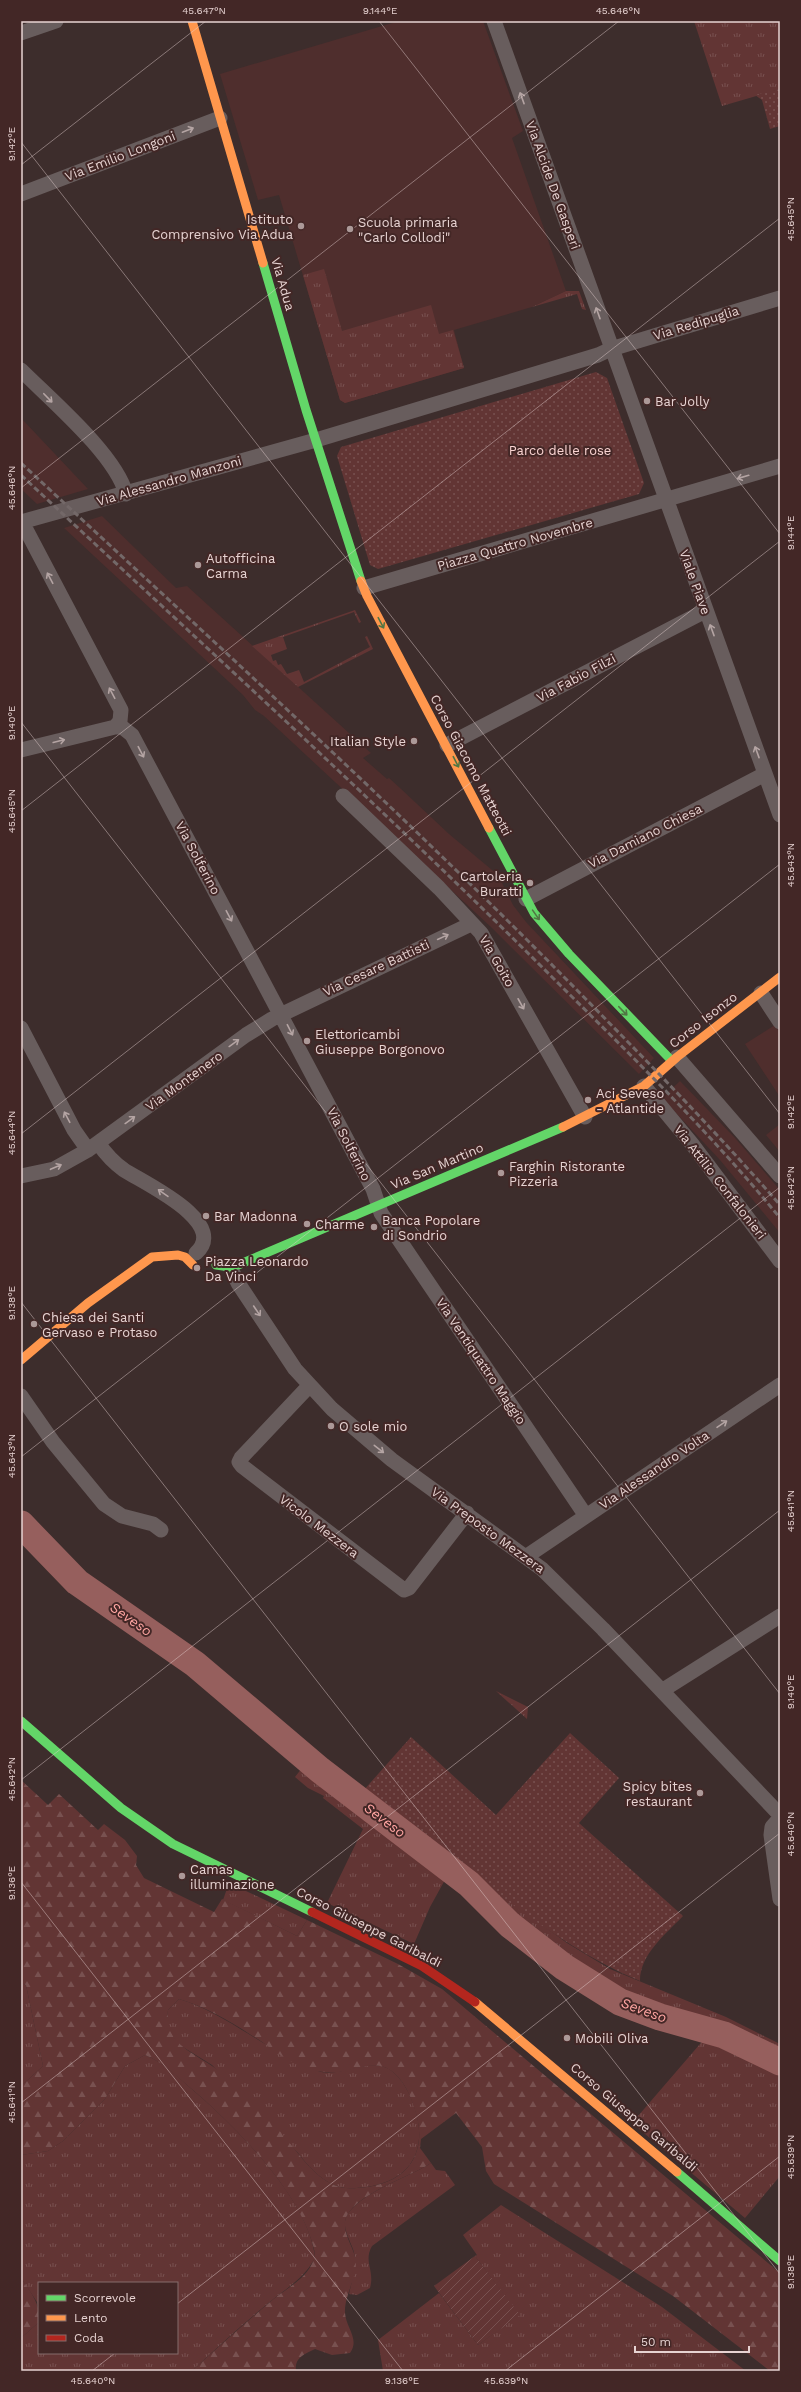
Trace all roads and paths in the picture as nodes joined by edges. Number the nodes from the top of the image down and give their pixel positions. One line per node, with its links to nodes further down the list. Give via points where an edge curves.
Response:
1 (56, 21): 4 (street)
2 (192, 21): 5 (street, Via Adua)
3 (494, 21): 8 (street, Via Alcide De Gasperi, one-way to 3)
4 (21, 33)
5 (220, 118): 6 (street, Via Emilio Longoni, one-way to 5); 10 (street, Via Adua)
6 (21, 194)
7 (780, 298): 8 (street, Via Redipuglia)
8 (611, 349): 10 (street, via 598,356); 13 (street, Viale Piave)
9 (21, 370): 12 (street, one-way to 12, via 106,456 120,477)
10 (316, 440): 12 (street, Via Alessandro Manzoni); 15 (street, Corso Giacomo Matteotti)
11 (780, 466): 13 (street, Piazza Quattro Novembre, one-way to 13)
12 (126, 494): 14 (street, Via Alessandro Manzoni)
13 (665, 500): 15 (street, Piazza Quattro Novembre); 16 (street, Viale Piave)
14 (21, 522): 17 (street, one-way to 14, via 120,721 121,710)
15 (364, 588): 18 (street, Corso Giacomo Matteotti, one-way to 18)
16 (705, 611): 18 (street, Via Fabio Filzi); 20 (street, Viale Piave, one-way to 16)
17 (115, 727): 19 (street, one-way to 17); 27 (street, Via Solferino, one-way to 27, via 122,727 132,735)
18 (447, 745): 23 (street, Corso Giacomo Matteotti, one-way to 23)
19 (21, 750)
20 (765, 774): 22 (street, Viale Piave); 23 (street, Via Damiano Chiesa)
21 (343, 796): 24 (street, Via Goito, via 439,888)
22 (780, 815)
23 (526, 899): 30 (street, Corso Giacomo Matteotti, one-way to 30, via 545,928)
24 (471, 924): 27 (street, Via Cesare Battisti, one-way to 24); 32 (street, Via Goito, one-way to 32, via 481,933)
25 (780, 977): 26 (street, Corso Isonzo)
26 (760, 992): 28 (street); 30 (street, Corso Isonzo)
27 (281, 1014): 33 (street, Via Montenero, one-way to 27, via 246,1035); 36 (street, Via Solferino, one-way to 36, via 373,1189)
28 (780, 1022)
29 (23, 1036): 33 (street, one-way to 29, via 74,1130)
30 (674, 1059): 31 (street, Corso Isonzo); 35 (street)
31 (644, 1086): 32 (street, Via San Martino); 38 (street, Via Attilio Confalonieri, via 692,1144)
32 (585, 1117): 36 (street, Via San Martino)
33 (93, 1147): 34 (street, Via Montenero, one-way to 33, via 54,1169); 37 (street, one-way to 33, via 203,1237 194,1217 149,1183 122,1169)
34 (21, 1176)
35 (780, 1176)
36 (378, 1206): 39 (street, Via San Martino); 45 (street, Via Ventiquattro Maggio)
37 (201, 1261): 39 (street); 40 (street, via 169,1254 154,1256 92,1300)
38 (780, 1261)
39 (230, 1269): 42 (street, Via Preposto Mezzera, one-way to 42)
40 (21, 1360)
41 (780, 1385): 45 (street, Via Alessandro Volta, one-way to 41)
42 (309, 1386): 44 (street, Via Preposto Mezzera, one-way to 44, via 365,1438); 44 (street, Vicolo Mezzera, via 241,1458 239,1462 242,1466 404,1590 409,1588)
43 (21, 1396): 46 (street, via 53,1442 104,1504 122,1516 153,1524)
44 (467, 1513): 47 (street, Via Preposto Mezzera)
45 (586, 1516): 47 (street, Via Alessandro Volta)
46 (161, 1530)
47 (527, 1556): 49 (street, Via Preposto Mezzera, via 603,1628)
48 (780, 1616): 49 (street)
49 (663, 1690): 51 (street, Via Preposto Mezzera)
50 (21, 1721): 53 (street, Corso Giuseppe Garibaldi, via 121,1808 173,1844 422,1966 448,1982 571,2081)
51 (780, 1816): 52 (street, via 772,1827 771,1835)
52 (780, 1898)
53 (780, 2261)

